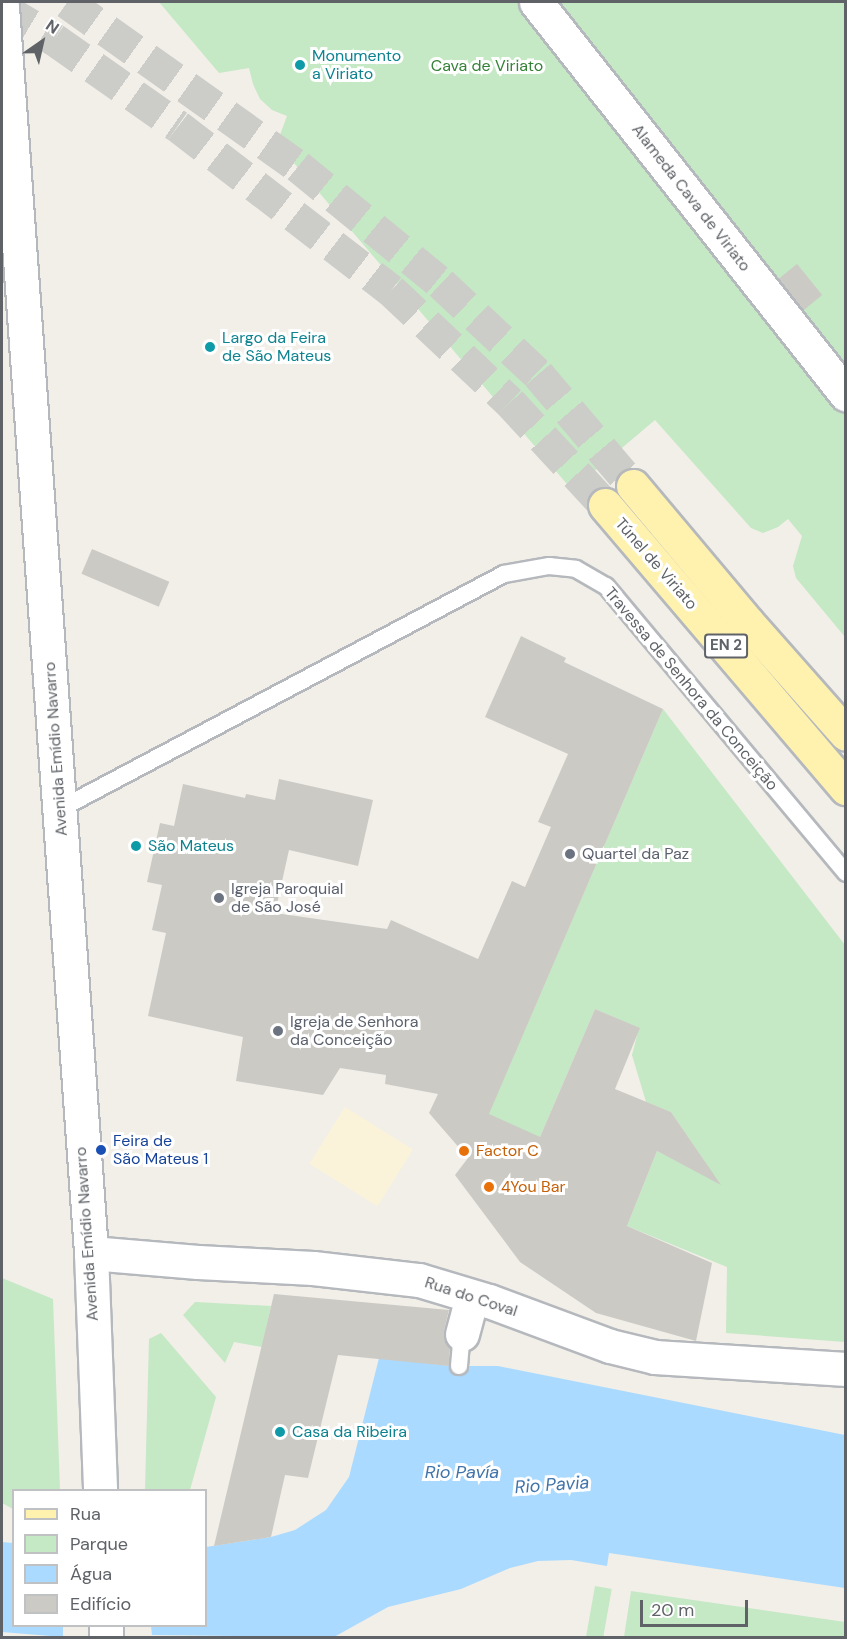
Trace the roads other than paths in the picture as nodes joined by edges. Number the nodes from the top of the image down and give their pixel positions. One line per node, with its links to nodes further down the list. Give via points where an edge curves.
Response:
1 (536, 2): 3 (main road, Alameda Cava de Viriato)
2 (2, 4): 8 (main road, Avenida Emídio Navarro)
3 (846, 394)
4 (633, 486): 6 (main road, Túnel de Viriato / EN 2)
5 (605, 505): 7 (main road, Túnel de Viriato / EN 2)
6 (846, 734)
7 (846, 788)
8 (60, 809): 9 (lane, Travessa de Senhora da Conceição, via 504,574 549,566 576,569 606,586); 10 (main road, Avenida Emídio Navarro)
9 (846, 873)
10 (91, 1253): 11 (main road, Rua do Coval, via 313,1268 419,1280); 14 (main road, Avenida Emídio Navarro)
11 (472, 1297): 12 (main road); 13 (main road, Rua do Coval, via 610,1346 655,1357)
12 (460, 1350)
13 (846, 1369)
14 (100, 1489)

